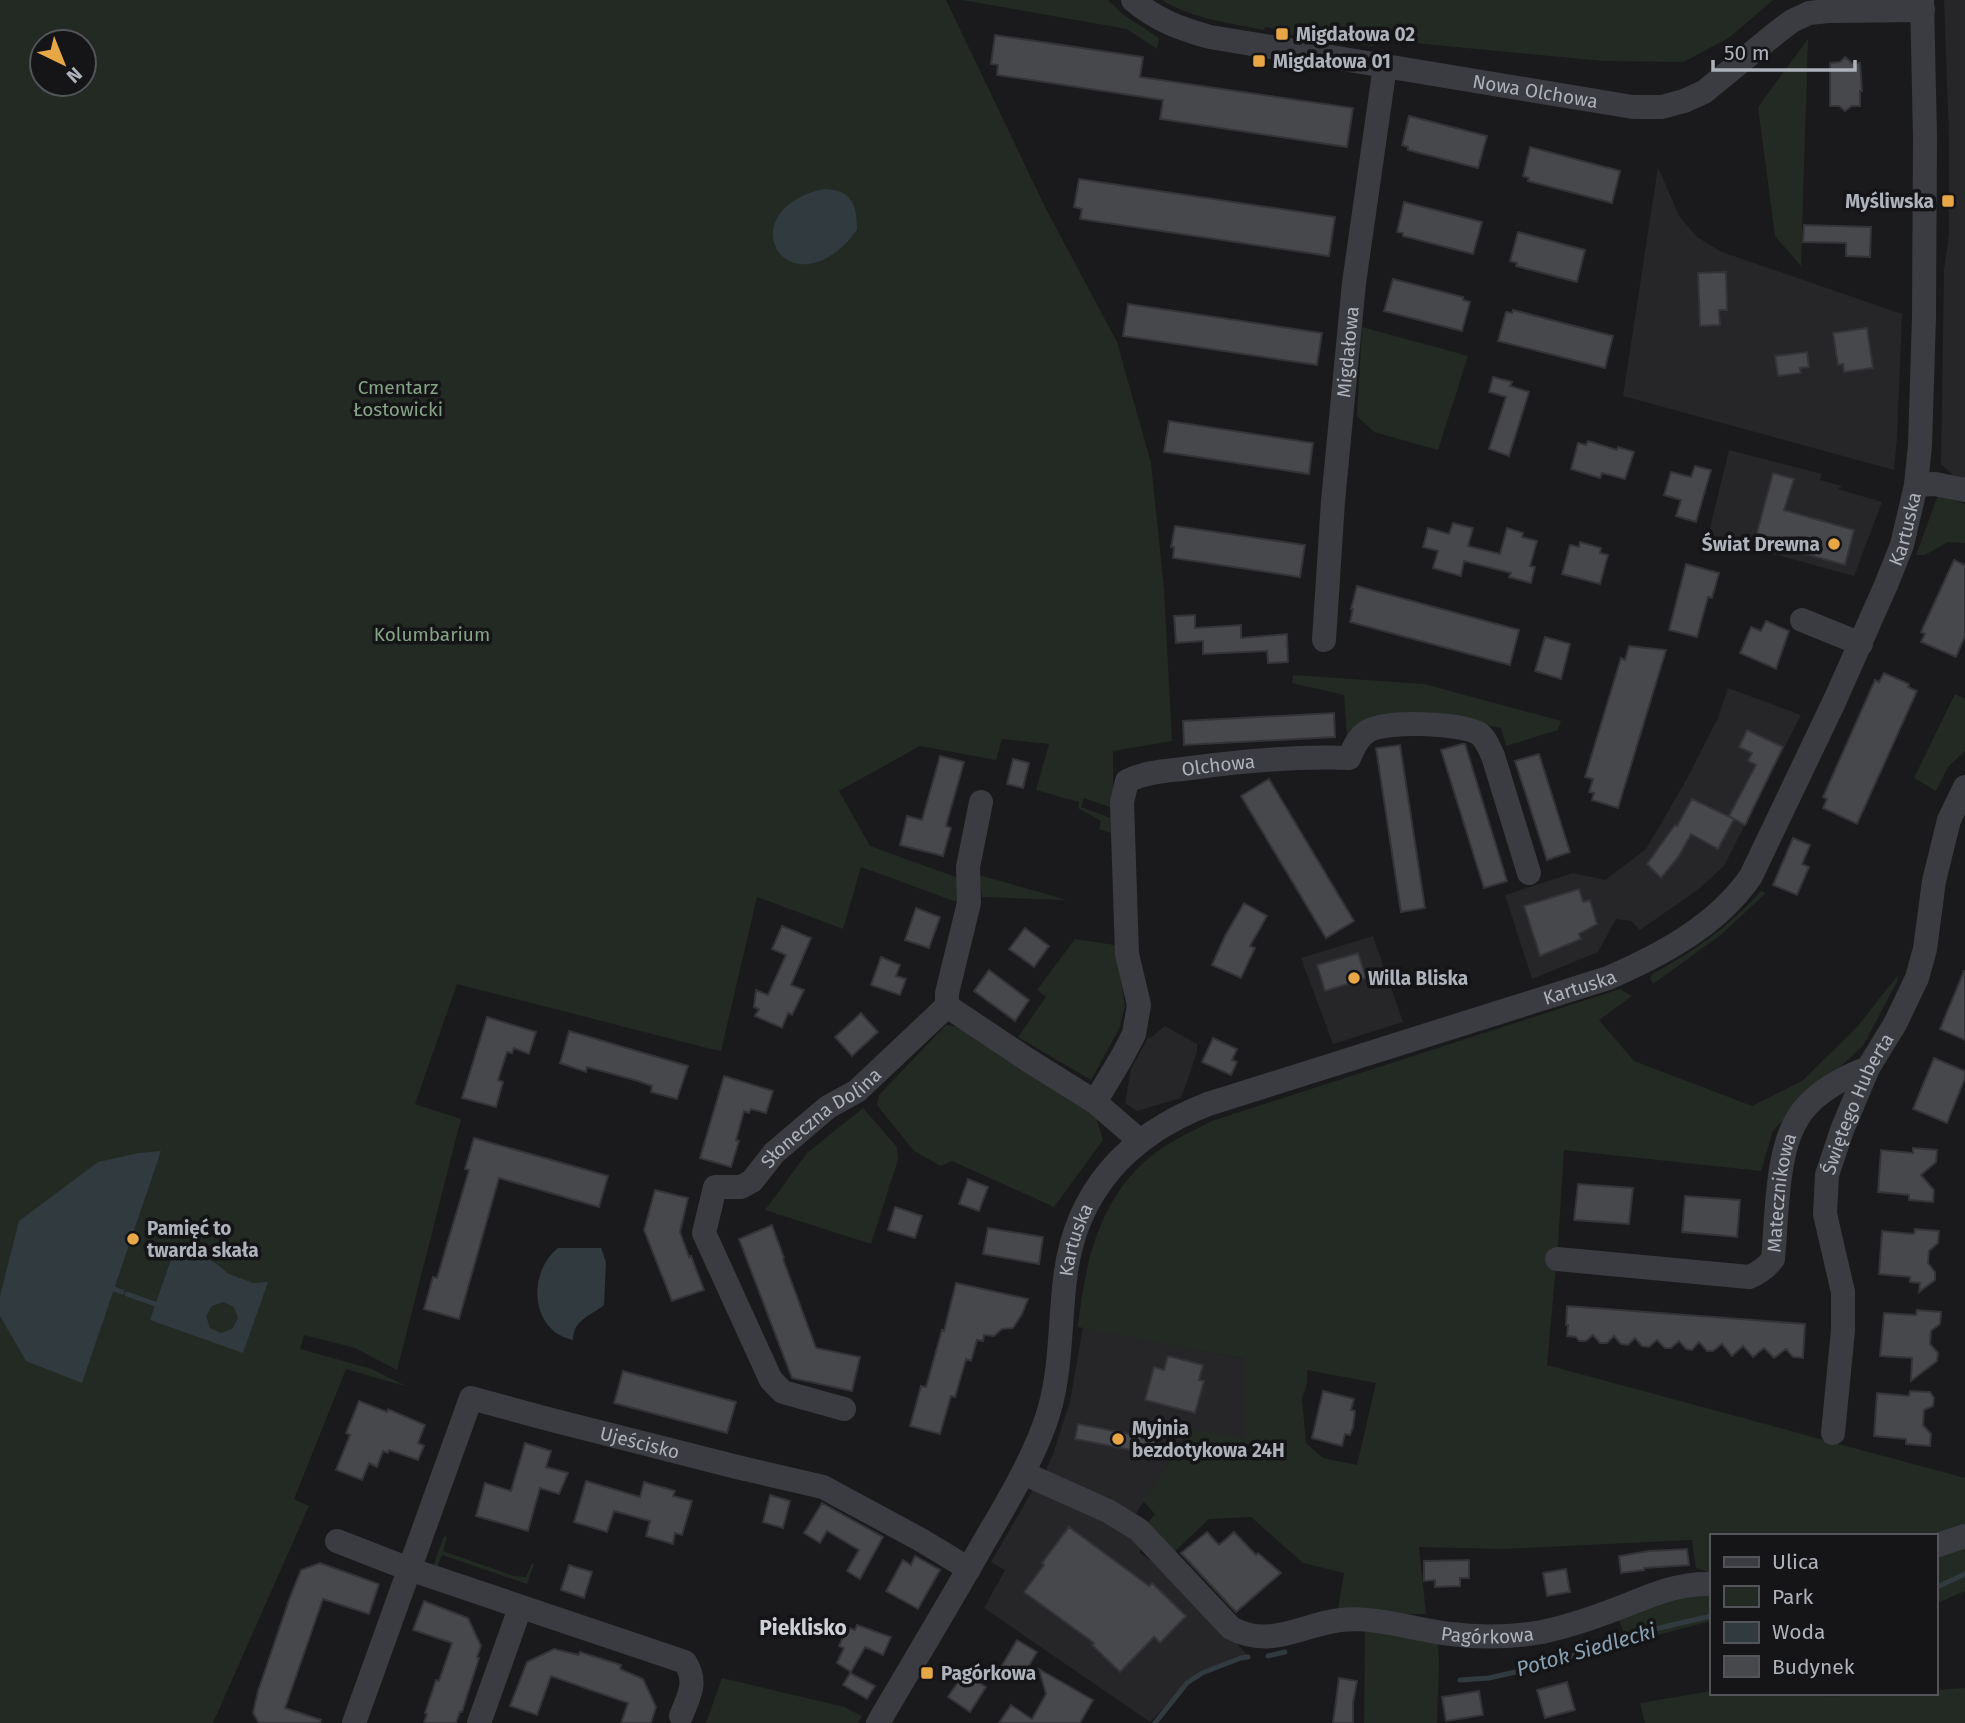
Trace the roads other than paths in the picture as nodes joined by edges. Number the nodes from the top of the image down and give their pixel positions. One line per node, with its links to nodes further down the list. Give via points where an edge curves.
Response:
1 (1133, 0): 3 (street, Nowa Olchowa, via 1163,22 1210,37)
2 (1923, 5): 3 (street, Nowa Olchowa, via 1809,13 1776,33 1704,92 1662,107 1633,107); 4 (street, Kartuska, via 1924,317)
3 (1385, 66): 7 (street, Migdałowa, via 1354,283)
4 (1916, 485): 5 (street); 8 (street, Kartuska, via 1902,545)
5 (1965, 490)
6 (1802, 620): 8 (street)
7 (1324, 640)
8 (1861, 644): 15 (street, Kartuska, via 1751,876 1731,901 1682,940 1608,978 1208,1104 1173,1118)
9 (1965, 787): 13 (street, Świętego Huberta, via 1949,820 1917,978)
10 (981, 802): 12 (street, via 968,867 969,903)
11 (1529, 873): 14 (street, Olchowa, via 1493,756 1480,734 1470,730 1380,726 1362,735 1349,758 1216,765 1142,774 1127,781 1122,802 1127,954 1139,1005 1134,1034)
12 (947, 1006): 14 (street); 17 (street, Słoneczna Dolina, via 857,1091 828,1107 774,1153 752,1181 741,1187 715,1187 704,1233 771,1380 783,1392)
13 (1868, 1068): 16 (street, Matecznikowa, via 1835,1083 1796,1120 1787,1142 1773,1259 1759,1273 1749,1277); 18 (street, Świętego Huberta, via 1827,1175 1825,1214 1843,1292)
14 (1094, 1102): 15 (street)
15 (1139, 1140): 19 (street, Kartuska, via 1105,1175 1079,1222 1065,1277 1052,1403)
16 (1557, 1259)
17 (844, 1409)
18 (1833, 1433)
19 (1023, 1473): 23 (street, Kartuska); 25 (street, Pagórkowa, via 1139,1530 1231,1628 1241,1633 1273,1637 1341,1620 1373,1620 1498,1637 1543,1632 1660,1591)
20 (1965, 1536): 22 (street)
21 (337, 1541): 24 (street)
22 (1937, 1545)
23 (969, 1569): 24 (street, Ujeścisko, via 823,1487 471,1398); 30 (street, Kartuska)
24 (409, 1570): 26 (street); 28 (street, Ujeścisko)
25 (1710, 1584)
26 (520, 1608): 27 (street, via 685,1662 692,1673 692,1687); 29 (street)
27 (681, 1716)
28 (354, 1723)
29 (479, 1723)
30 (878, 1723)

